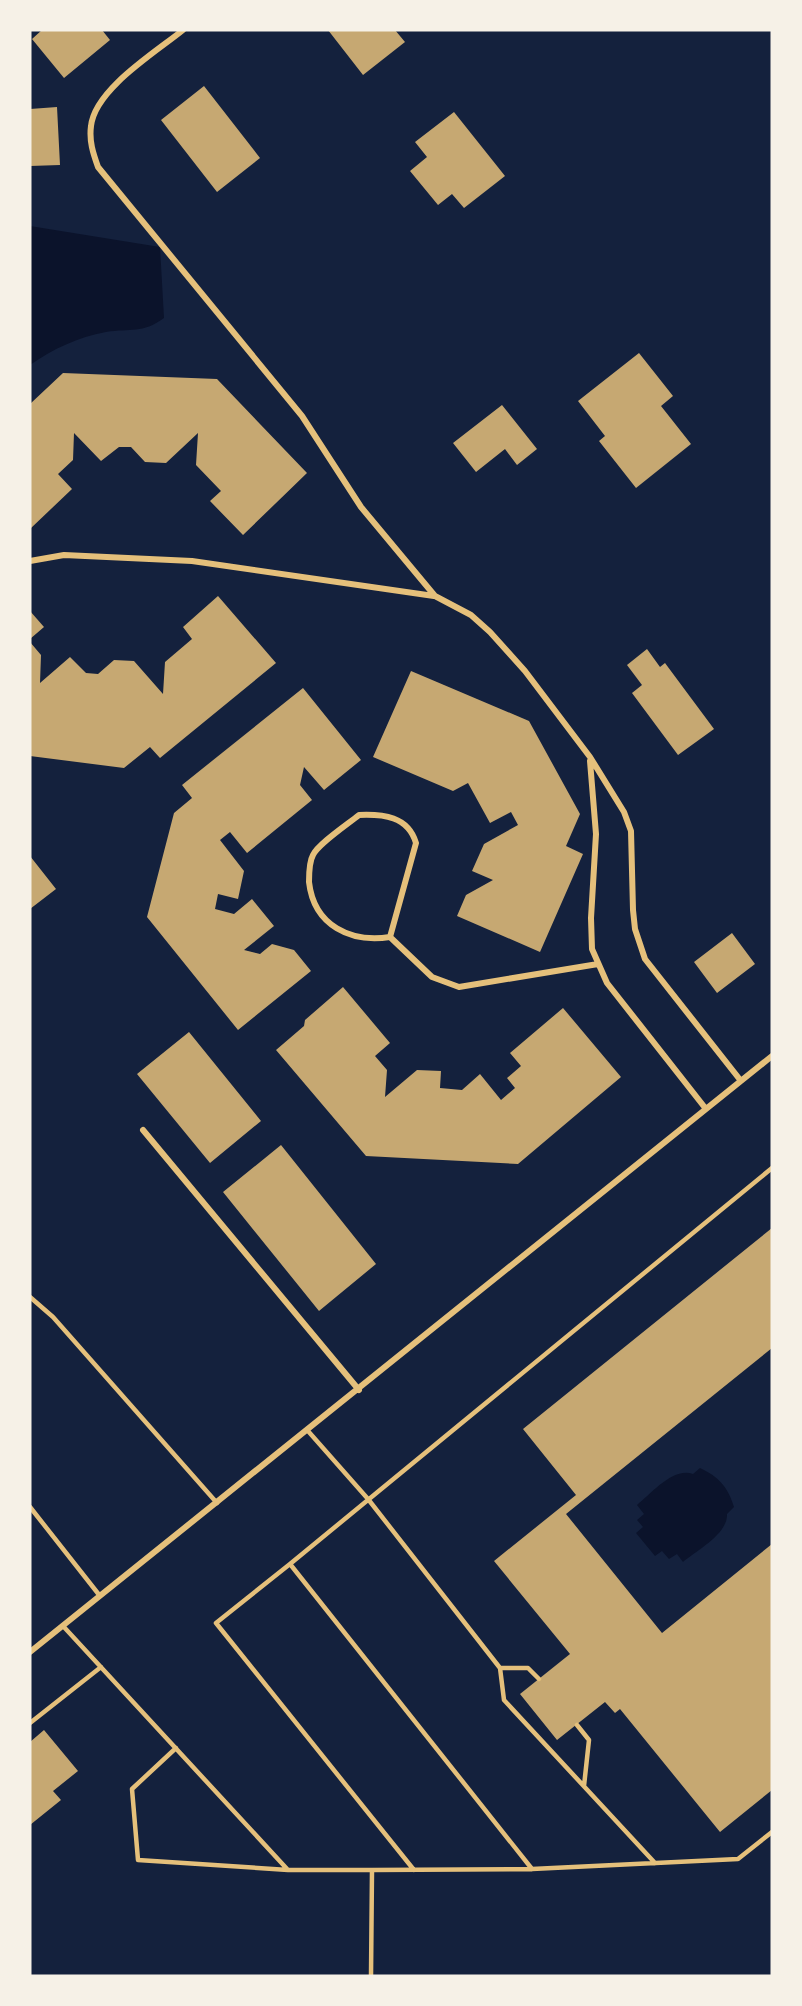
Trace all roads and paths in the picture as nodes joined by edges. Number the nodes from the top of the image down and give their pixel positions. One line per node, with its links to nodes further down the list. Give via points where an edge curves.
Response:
1 (183, 30): 3 (street, via 113,87 99,104 91,124 91,147 98,167 302,416 361,507)
2 (30, 561): 3 (street, via 64,555 207,562)
3 (435, 596): 4 (street, via 471,615 490,632 525,670)
4 (590, 757): 6 (street, via 596,834 592,948); 8 (street, via 624,812 631,831 634,919 645,959)
5 (390, 937): 5 (street, via 370,940 332,927 310,893 313,854 359,815 379,814 400,820 412,831 417,843); 6 (street, via 432,977 459,987)
6 (598, 964): 9 (street)
7 (772, 1056): 8 (street)
8 (741, 1081): 9 (street)
9 (706, 1109): 13 (street)
10 (143, 1130): 13 (street)
11 (772, 1168): 15 (lane)
12 (30, 1297): 16 (lane, via 53,1317)
13 (359, 1390): 14 (street)
14 (308, 1431): 15 (lane); 16 (street)
15 (369, 1499): 18 (lane); 23 (lane)
16 (217, 1503): 19 (street)
17 (30, 1507): 19 (lane)
18 (290, 1564): 31 (lane); 34 (lane, via 216,1623)
19 (100, 1596): 20 (street)
20 (63, 1626): 21 (street); 22 (lane)
21 (30, 1652)
22 (101, 1667): 25 (lane); 27 (lane)
23 (500, 1668): 24 (lane, via 528,1668); 28 (lane, via 504,1700)
24 (539, 1679)
25 (30, 1723)
26 (577, 1725): 28 (lane, via 589,1740)
27 (176, 1748): 32 (lane); 32 (lane, via 132,1789 138,1860)
28 (584, 1785): 30 (lane)
29 (772, 1832): 30 (lane, via 738,1859)
30 (655, 1863): 31 (lane)
31 (532, 1869): 34 (lane)
32 (288, 1870): 33 (lane)
33 (372, 1870): 34 (lane); 35 (lane)
34 (414, 1870)
35 (371, 1976)

